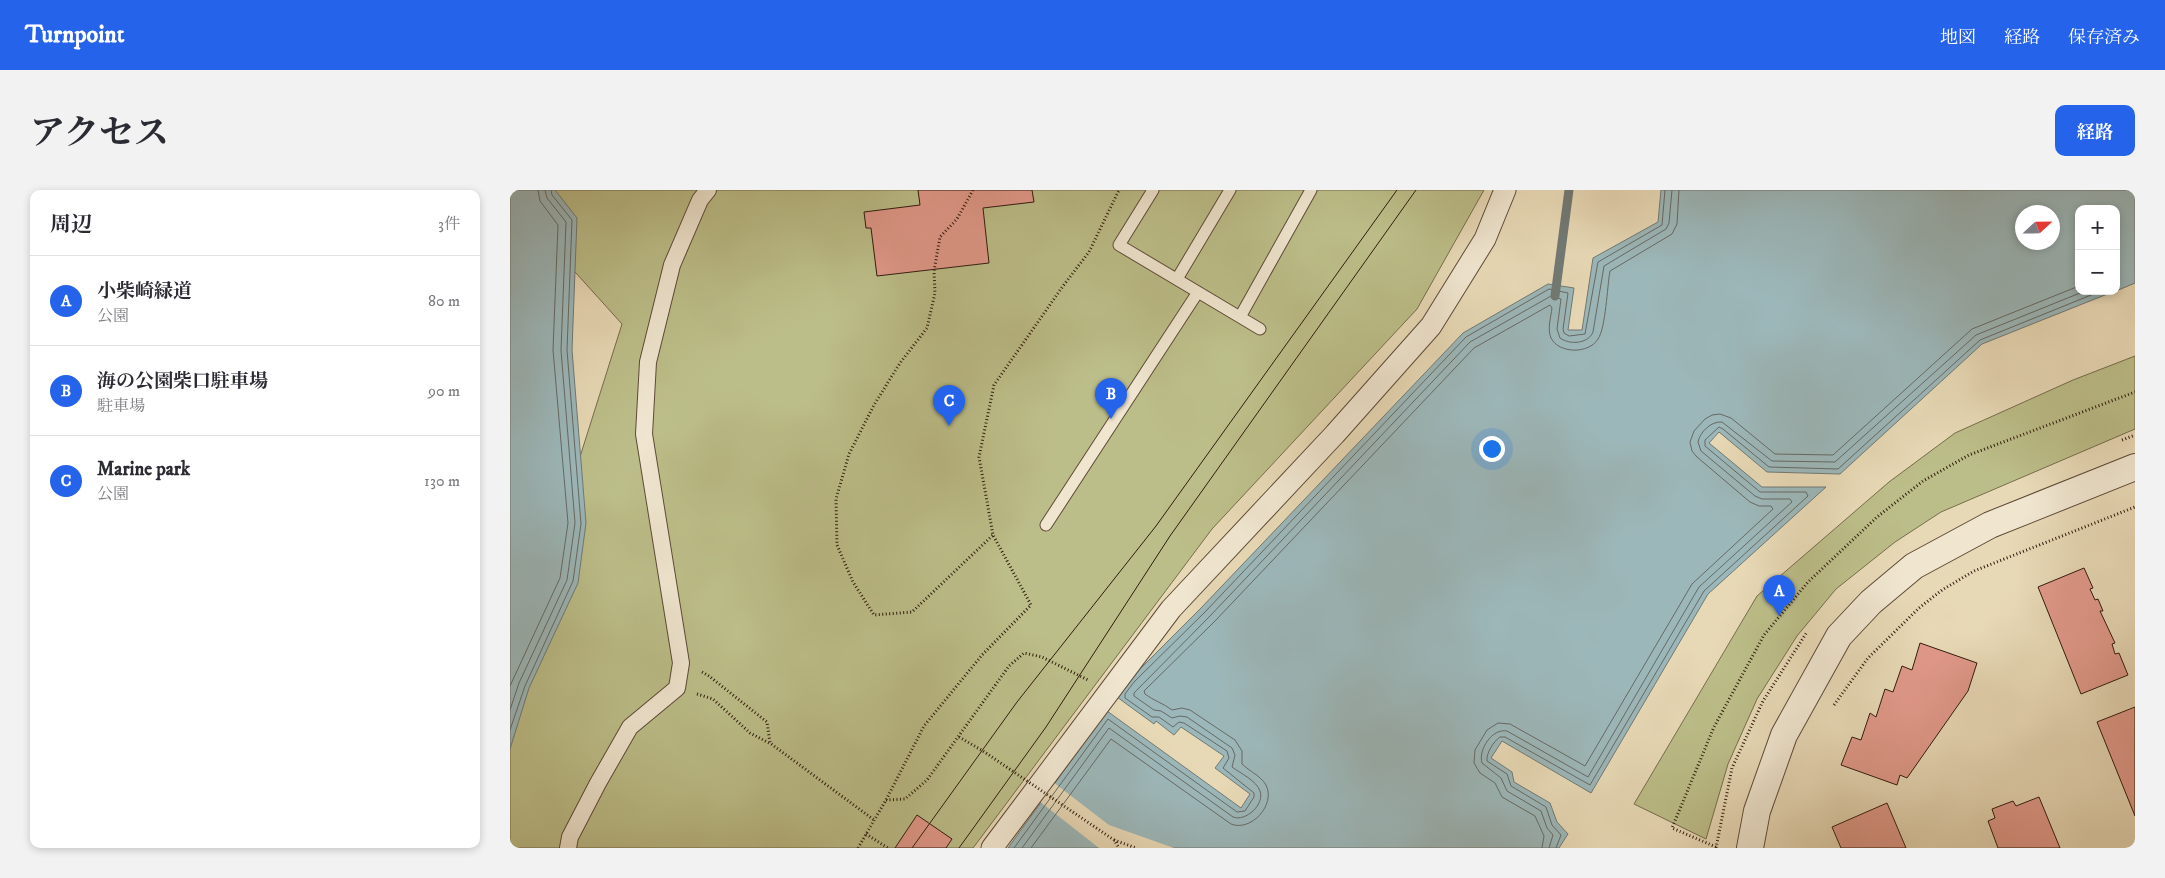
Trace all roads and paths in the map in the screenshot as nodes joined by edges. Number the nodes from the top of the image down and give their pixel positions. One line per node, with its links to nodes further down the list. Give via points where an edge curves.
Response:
1 (708, 190): 16 (street, via 700,200 672,265 648,362 644,434)
2 (973, 190): 15 (path, via 957,219 940,237 934,270 935,293 927,328 874,405 849,454 836,499 837,544 853,582 874,615 912,612)
3 (1119, 190): 15 (path, via 1088,252 994,385 978,457)
4 (1153, 190): 8 (lane, via 1119,245)
5 (1230, 190): 8 (lane)
6 (1311, 190): 10 (lane)
7 (1506, 190): 17 (street, via 1484,239 1431,326 1336,434 1171,609)
8 (1177, 280): 9 (lane)
9 (1198, 292): 10 (lane); 14 (lane)
10 (1240, 317): 11 (lane)
11 (1260, 328)
12 (2135, 468): 32 (street, via 1990,525 1914,566 1871,602 1839,636 1784,735 1757,811)
13 (2135, 507): 19 (path, via 1974,571 1942,590 1918,608 1868,658)
14 (1046, 525)
15 (993, 535): 22 (path, via 1031,604 982,655 924,726)
16 (680, 663): 21 (path, via 709,676 767,722); 26 (street, via 677,688 630,727 570,837)
17 (1110, 691): 20 (path, via 1042,658 1024,653 1009,666); 29 (street)
18 (713, 699): 21 (path, via 750,733)
19 (1834, 706)
20 (959, 737): 22 (path, via 927,780 905,799); 25 (path, bridge)
21 (770, 743): 23 (path)
22 (886, 800): 23 (path)
23 (874, 820): 24 (path)
24 (866, 834): 27 (path); 28 (path)
25 (1114, 840): 30 (path, bridge); 31 (path)
26 (568, 848)
27 (858, 848)
28 (888, 848)
29 (992, 848)
30 (1119, 848)
31 (1136, 848)
32 (1750, 848)

